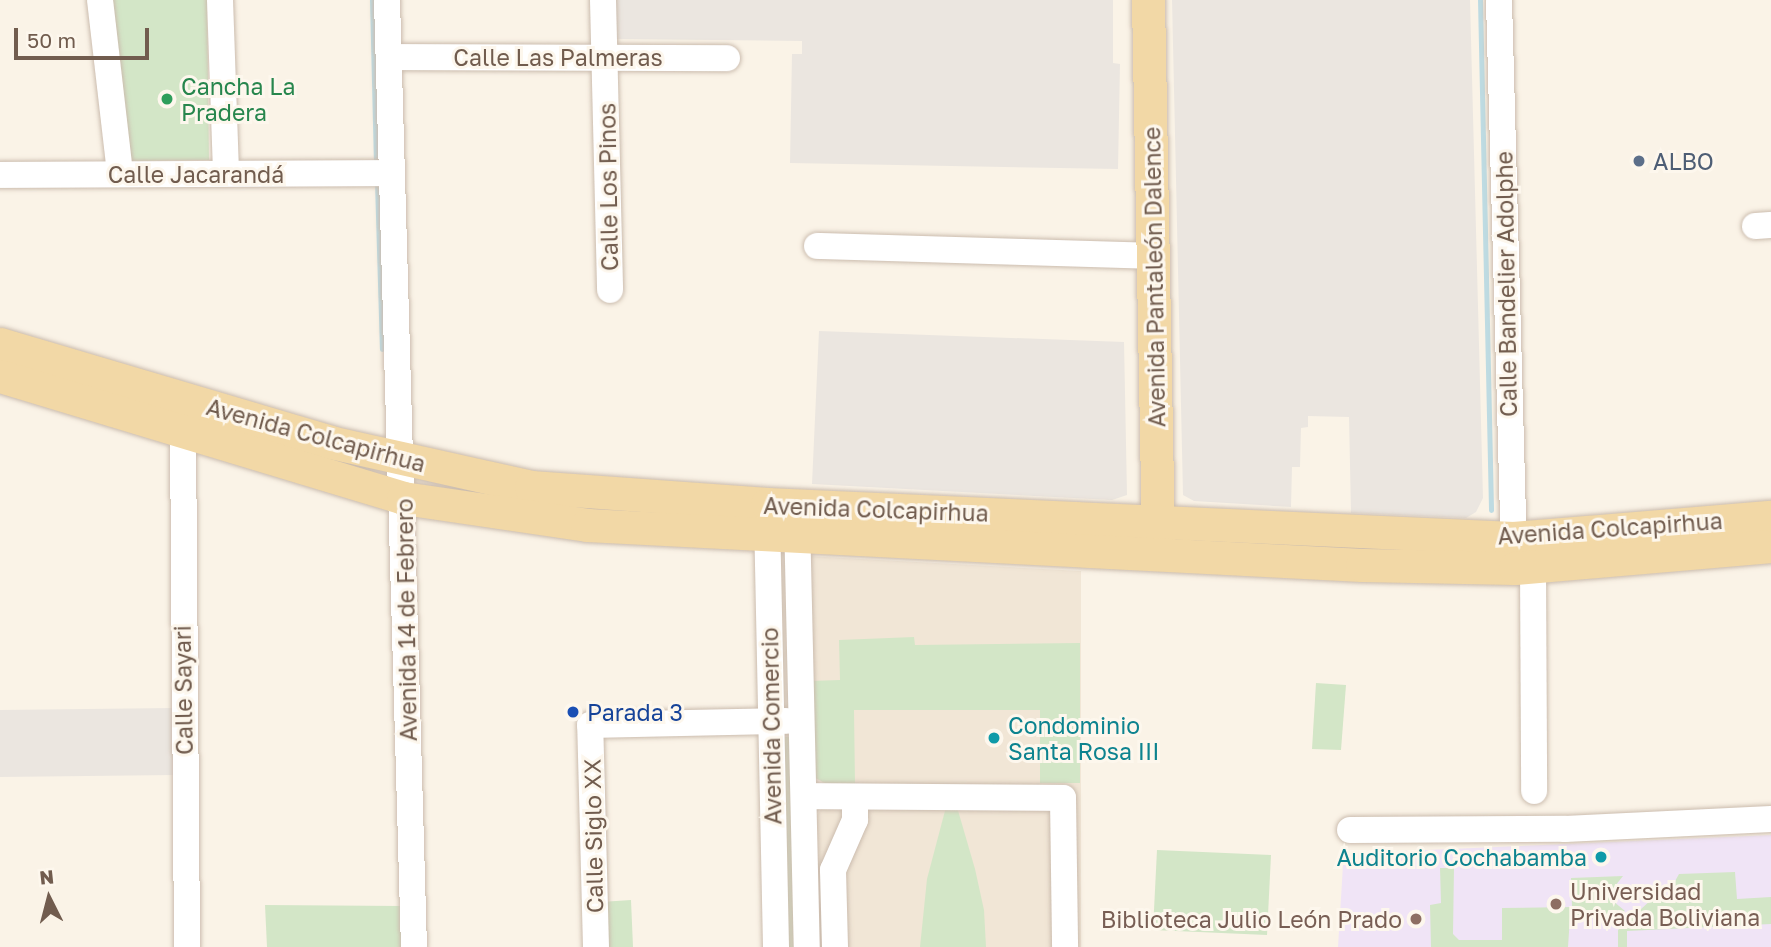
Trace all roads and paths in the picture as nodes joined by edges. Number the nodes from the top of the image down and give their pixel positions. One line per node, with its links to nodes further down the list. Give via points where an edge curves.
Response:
1 (100, 0): 12 (street)
2 (220, 0): 10 (street)
3 (387, 0): 7 (street, Avenida 14 de Febrero)
4 (603, 0): 8 (street, Calle Los Pinos)
5 (1149, 0): 15 (main road, Avenida Pantaleón Dalence)
6 (1499, 0): 27 (street, Calle Bandelier Adolphe)
7 (389, 57): 8 (street, Calle Las Palmeras); 11 (street, Avenida 14 de Febrero)
8 (605, 57): 9 (street, Calle Las Palmeras); 16 (street, Calle Los Pinos)
9 (727, 58)
10 (226, 173): 11 (street, Calle Jacarandá); 12 (street, Calle Jacarandá)
11 (392, 173): 20 (street, Avenida 14 de Febrero)
12 (120, 174): 13 (street, Calle Jacarandá)
13 (0, 175)
14 (817, 246): 15 (street)
15 (1153, 257): 23 (main road, Avenida Pantaleón Dalence)
16 (610, 290)
17 (0, 344): 20 (main road, Avenida Colcapirhua)
18 (0, 376): 19 (main road, Avenida Colcapirhua)
19 (183, 434): 21 (main road, Avenida Colcapirhua); 35 (street, Calle Sayari)
20 (402, 461): 21 (street, Avenida 14 de Febrero); 24 (main road, Avenida Colcapirhua, via 531,487)
21 (403, 498): 24 (main road, Avenida Colcapirhua, via 587,525); 36 (street, Avenida 14 de Febrero)
22 (1771, 517): 27 (main road, Avenida Colcapirhua)
23 (1158, 520): 24 (main road, Avenida Colcapirhua); 26 (main road, Avenida Pantaleón Dalence); 27 (main road, Avenida Colcapirhua)
24 (782, 521): 26 (main road, Avenida Colcapirhua); 28 (street, Avenida Comercio); 29 (street, Avenida Comercio)
25 (1771, 546): 27 (main road, Avenida Colcapirhua)
26 (1158, 555): 27 (main road, Avenida Colcapirhua)
27 (1520, 558): 30 (street, Calle Bandelier Adolphe)
28 (802, 720): 29 (street); 31 (street, Avenida Comercio)
29 (770, 721): 37 (street, Calle Siglo XX, via 590,725); 38 (street, Avenida Comercio)
30 (1534, 791)
31 (804, 796): 32 (street); 39 (street, Avenida Comercio)
32 (855, 797): 40 (street, via 855,820 833,870); 41 (street, via 1063,798)
33 (1771, 819): 34 (street, via 1565,829)
34 (1350, 830)
35 (187, 947)
36 (414, 947)
37 (596, 947)
38 (776, 947)
39 (807, 947)
40 (835, 947)
41 (1065, 947)

